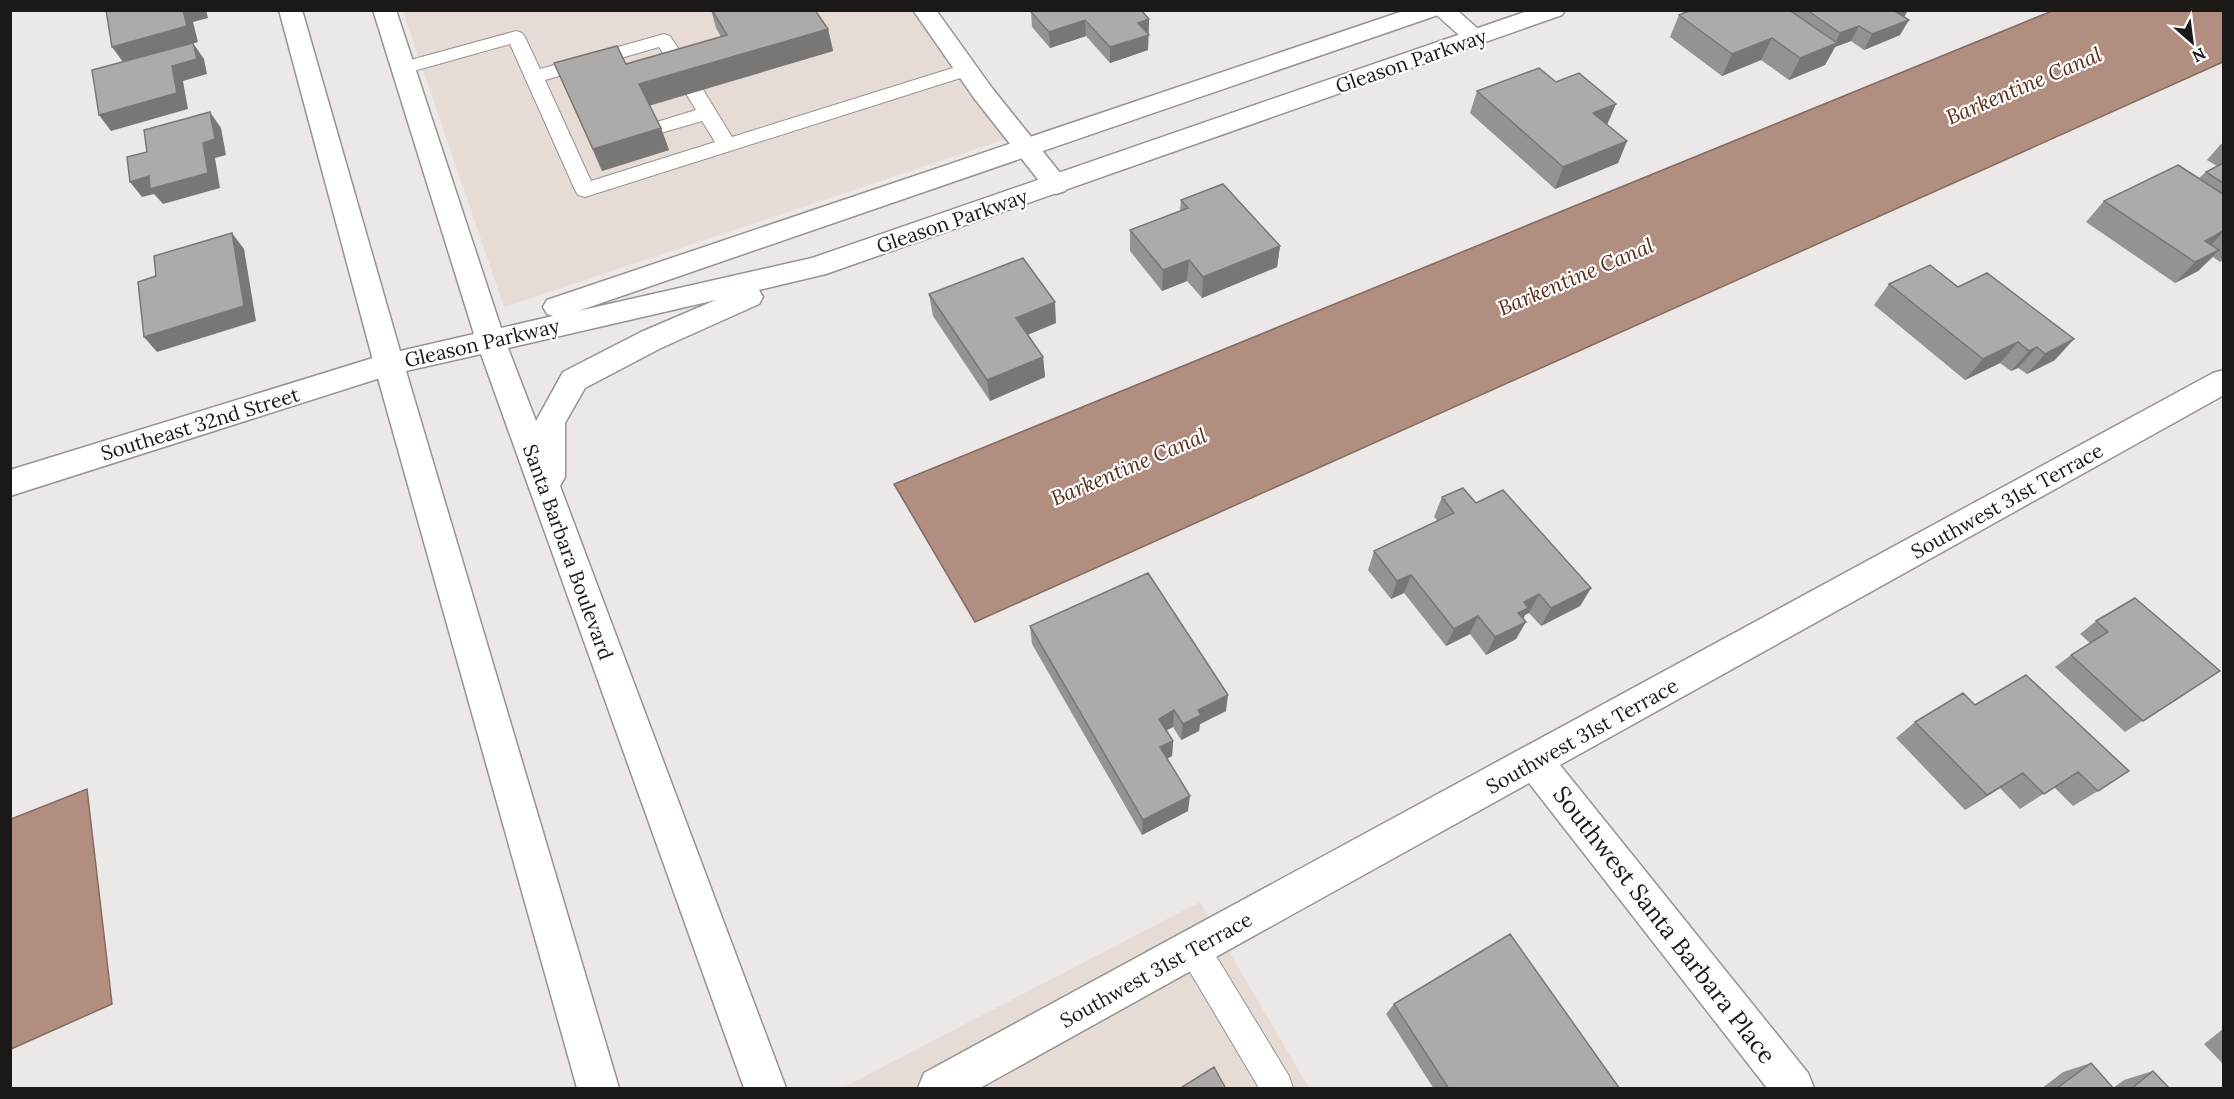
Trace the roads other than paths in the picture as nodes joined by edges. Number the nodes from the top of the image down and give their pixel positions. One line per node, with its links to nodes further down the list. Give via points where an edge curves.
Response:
1 (290, 10): 24 (main road)
2 (384, 10): 8 (main road, Santa Barbara Boulevard)
3 (924, 10): 9 (main road)
4 (1430, 10): 19 (main road, Gleason Parkway)
5 (1442, 10): 7 (main road)
6 (1554, 10): 7 (main road, Gleason Parkway)
7 (1476, 38): 21 (main road, Gleason Parkway)
8 (403, 68): 11 (lane, via 516,37); 23 (main road, Santa Barbara Boulevard)
9 (966, 70): 17 (lane); 19 (main road)
10 (684, 71): 11 (lane, via 664,40)
11 (533, 77): 15 (lane)
12 (695, 92): 13 (lane)
13 (707, 113): 16 (lane); 17 (lane)
14 (576, 114): 15 (lane)
15 (554, 120): 20 (lane)
16 (657, 128)
17 (726, 144): 20 (lane, via 585,190)
18 (592, 147): 20 (lane)
19 (1027, 147): 21 (main road); 23 (main road, Gleason Parkway)
20 (570, 155)
21 (1056, 185): 22 (main road, Gleason Parkway)
22 (816, 267): 23 (main road, Gleason Parkway); 27 (main road, via 651,340 574,380 550,423)
23 (489, 336): 24 (main road, Gleason Parkway); 27 (main road, Santa Barbara Boulevard)
24 (389, 364): 26 (main road, Southeast 32nd Street); 30 (main road)
25 (2223, 381): 28 (main road, Southwest 31st Terrace)
26 (10, 483)
27 (549, 498): 31 (main road, Santa Barbara Boulevard)
28 (1535, 762): 29 (main road, Southwest 31st Terrace); 34 (main road, Southwest Santa Barbara Place)
29 (1194, 949): 32 (main road, Southwest 31st Terrace); 33 (lane)
30 (598, 1089)
31 (765, 1089)
32 (939, 1089)
33 (1277, 1089)
34 (1793, 1089)

